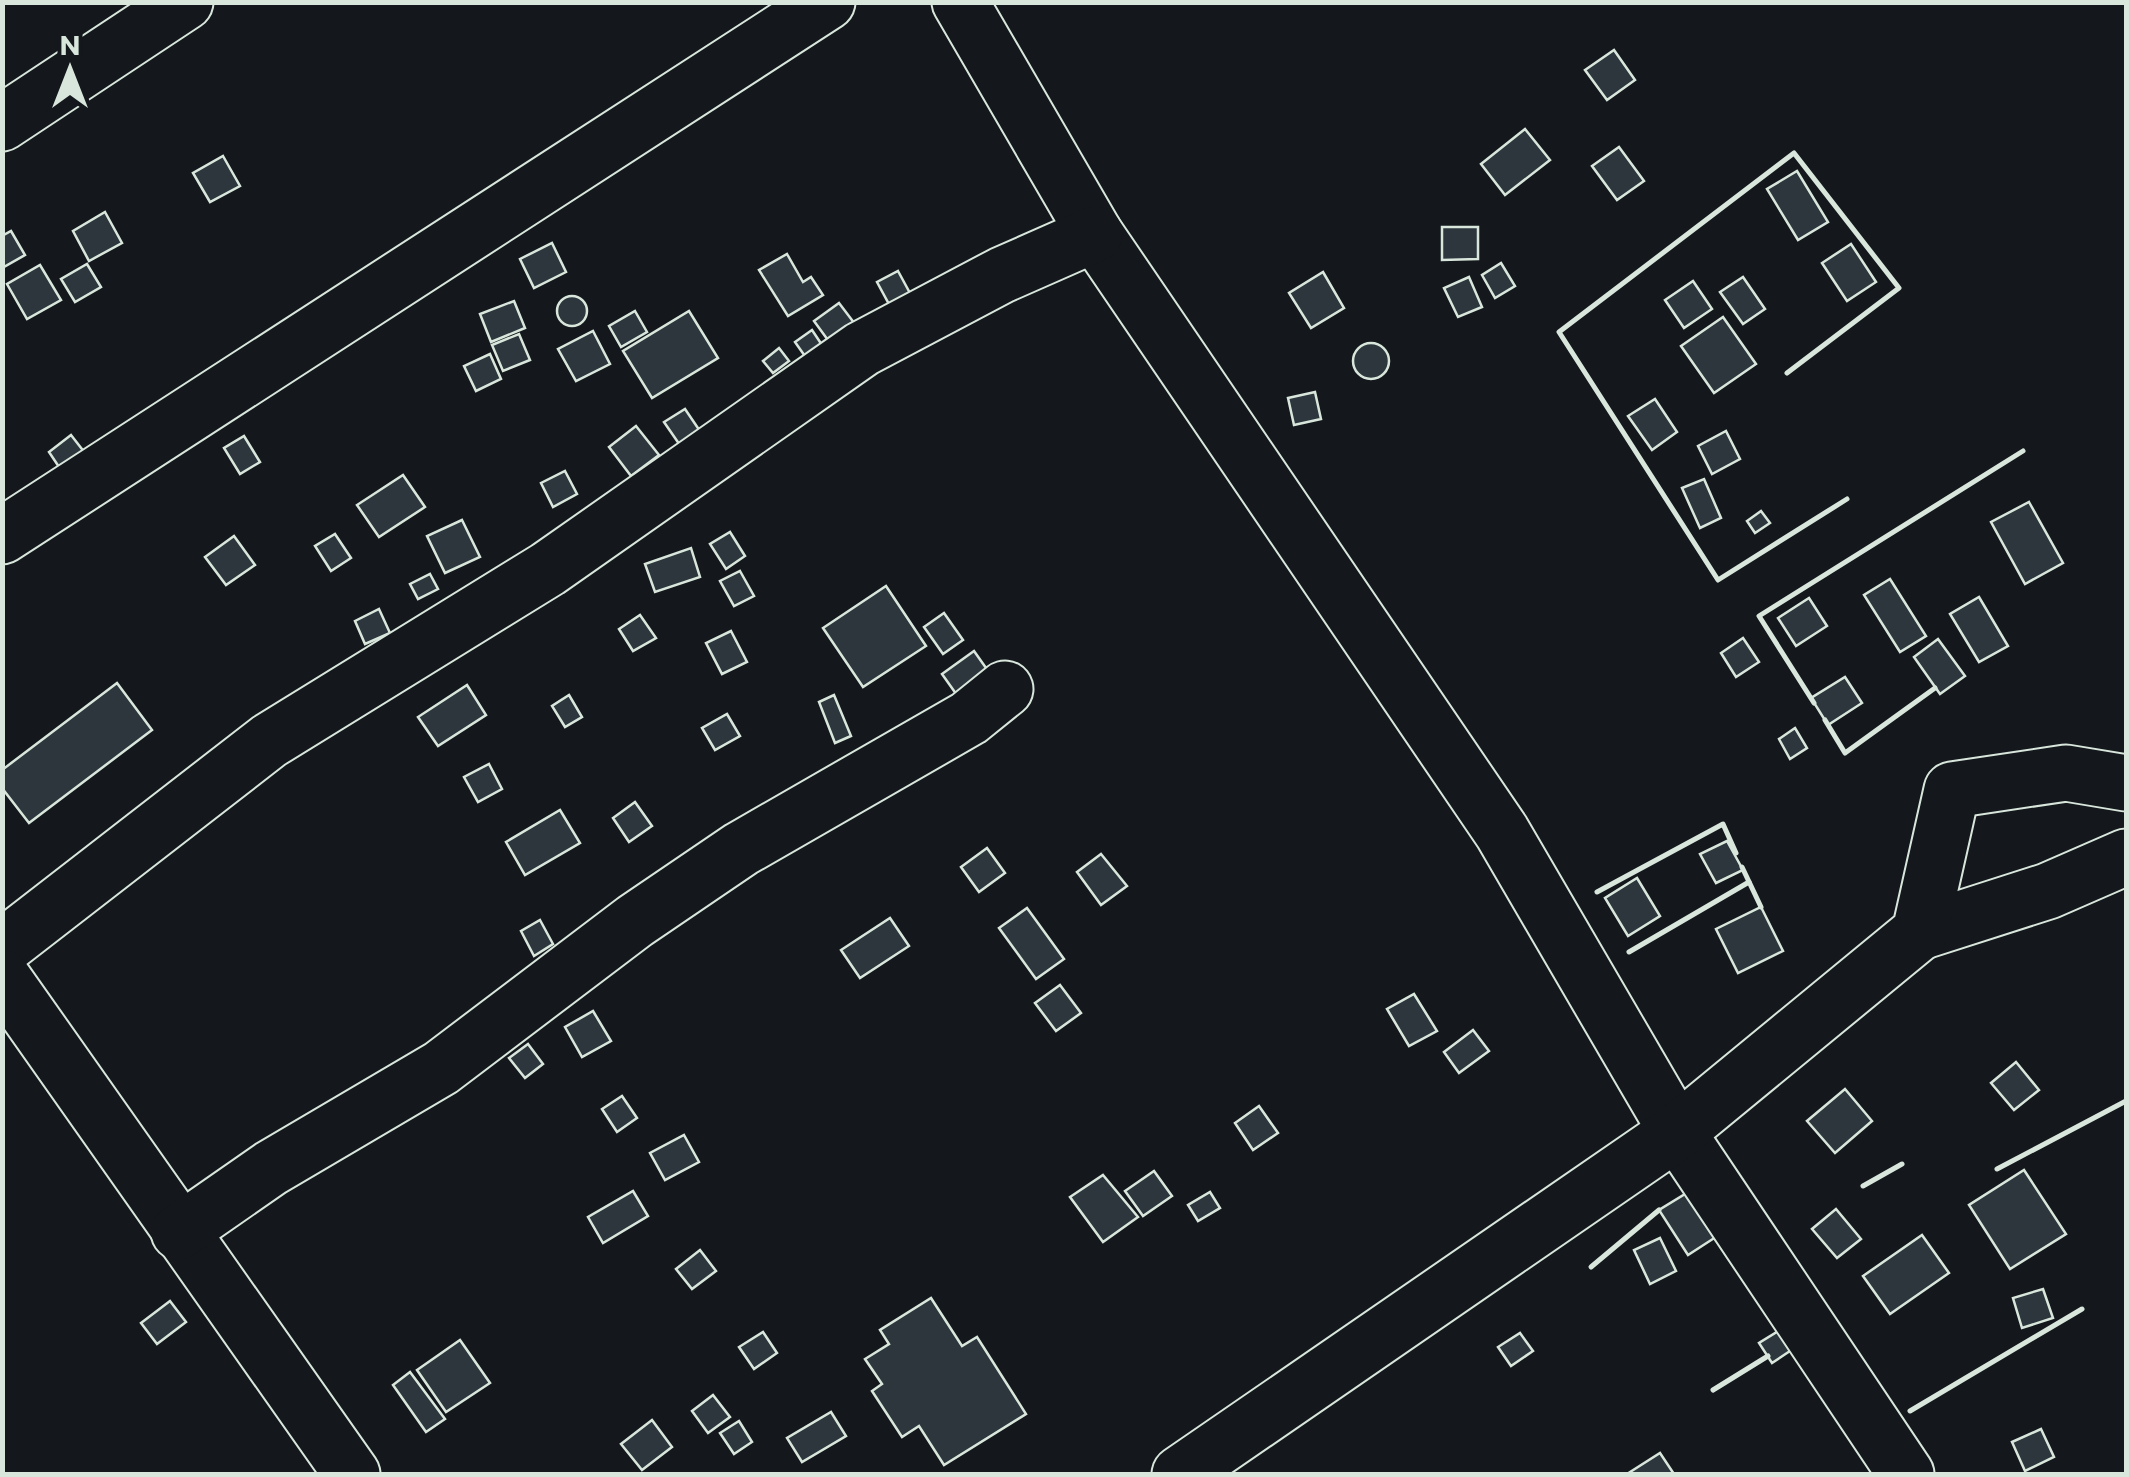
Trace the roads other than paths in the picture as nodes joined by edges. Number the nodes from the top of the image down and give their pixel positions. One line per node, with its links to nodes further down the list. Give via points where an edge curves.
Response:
1 (185, 2): 4 (street)
2 (827, 2): 6 (street)
3 (960, 2): 5 (street)
4 (2, 123)
5 (1095, 234): 11 (street, via 862,349 548,569 269,741); 13 (street, via 1502,832)
6 (2, 536)
7 (1005, 689): 14 (street, via 969,718 741,849 441,1068)
8 (2126, 784): 10 (street, via 2066,773 1952,790)
9 (2126, 857): 10 (street, via 2048,891)
10 (1920, 932): 13 (street)
11 (2, 948)
12 (2, 977): 14 (street)
13 (1677, 1132): 16 (street); 17 (street)
14 (179, 1232): 15 (street)
15 (352, 1474)
16 (1180, 1474)
17 (1906, 1474)

